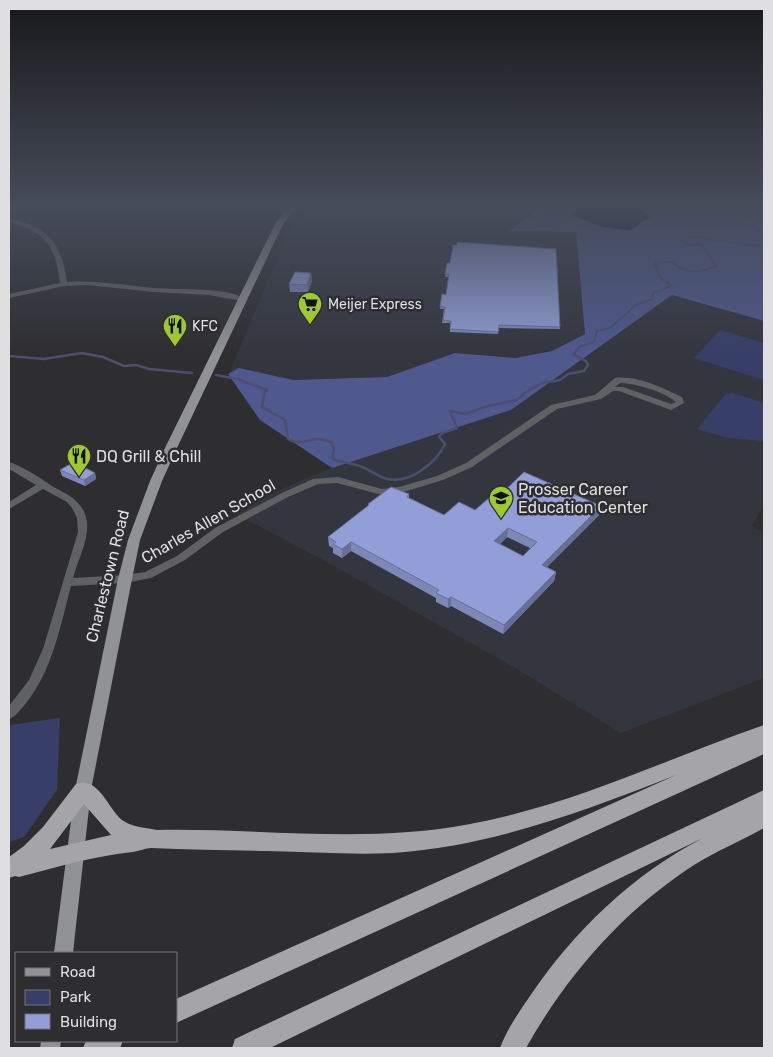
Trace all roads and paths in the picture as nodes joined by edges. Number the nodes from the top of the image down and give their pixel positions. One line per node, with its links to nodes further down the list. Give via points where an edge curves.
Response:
1 (59, 257): 3 (street)
2 (263, 257): 5 (main road, Charlestown Road)
3 (64, 284): 4 (street); 5 (street, via 95,283 189,297)
4 (9, 296)
5 (242, 299): 10 (main road, Charlestown Road, via 156,482 134,540)
6 (606, 392): 6 (street, Charles Allen School, via 620,389 667,406 680,403 675,397 627,380 615,381); 10 (street, Charles Allen School, via 598,397 554,407 469,465 440,478 382,492 338,480 309,483 219,530 170,564 147,575)
7 (9, 465): 8 (street)
8 (44, 484): 9 (street); 11 (street, via 70,500 81,516 82,534)
9 (9, 506)
10 (125, 579): 11 (street, Charles Allen School); 15 (main road, Charlestown Road)
11 (67, 582): 12 (street, via 43,665)
12 (9, 714)
13 (764, 733): 18 (highway, via 546,815 470,834 357,844)
14 (764, 745): 22 (highway)
15 (83, 790): 18 (highway, via 115,827); 19 (main road, Charlestown Road); 20 (highway, via 63,819 32,852)
16 (764, 799): 25 (highway)
17 (764, 817): 26 (highway, via 688,858 626,902 570,961)
18 (156, 840): 19 (highway, via 99,846)
19 (76, 854): 20 (highway); 21 (main road, Charlestown Road)
20 (9, 869)
21 (63, 952)
22 (178, 1010)
23 (109, 1042): 24 (highway)
24 (94, 1048)
25 (244, 1048)
26 (512, 1048)

